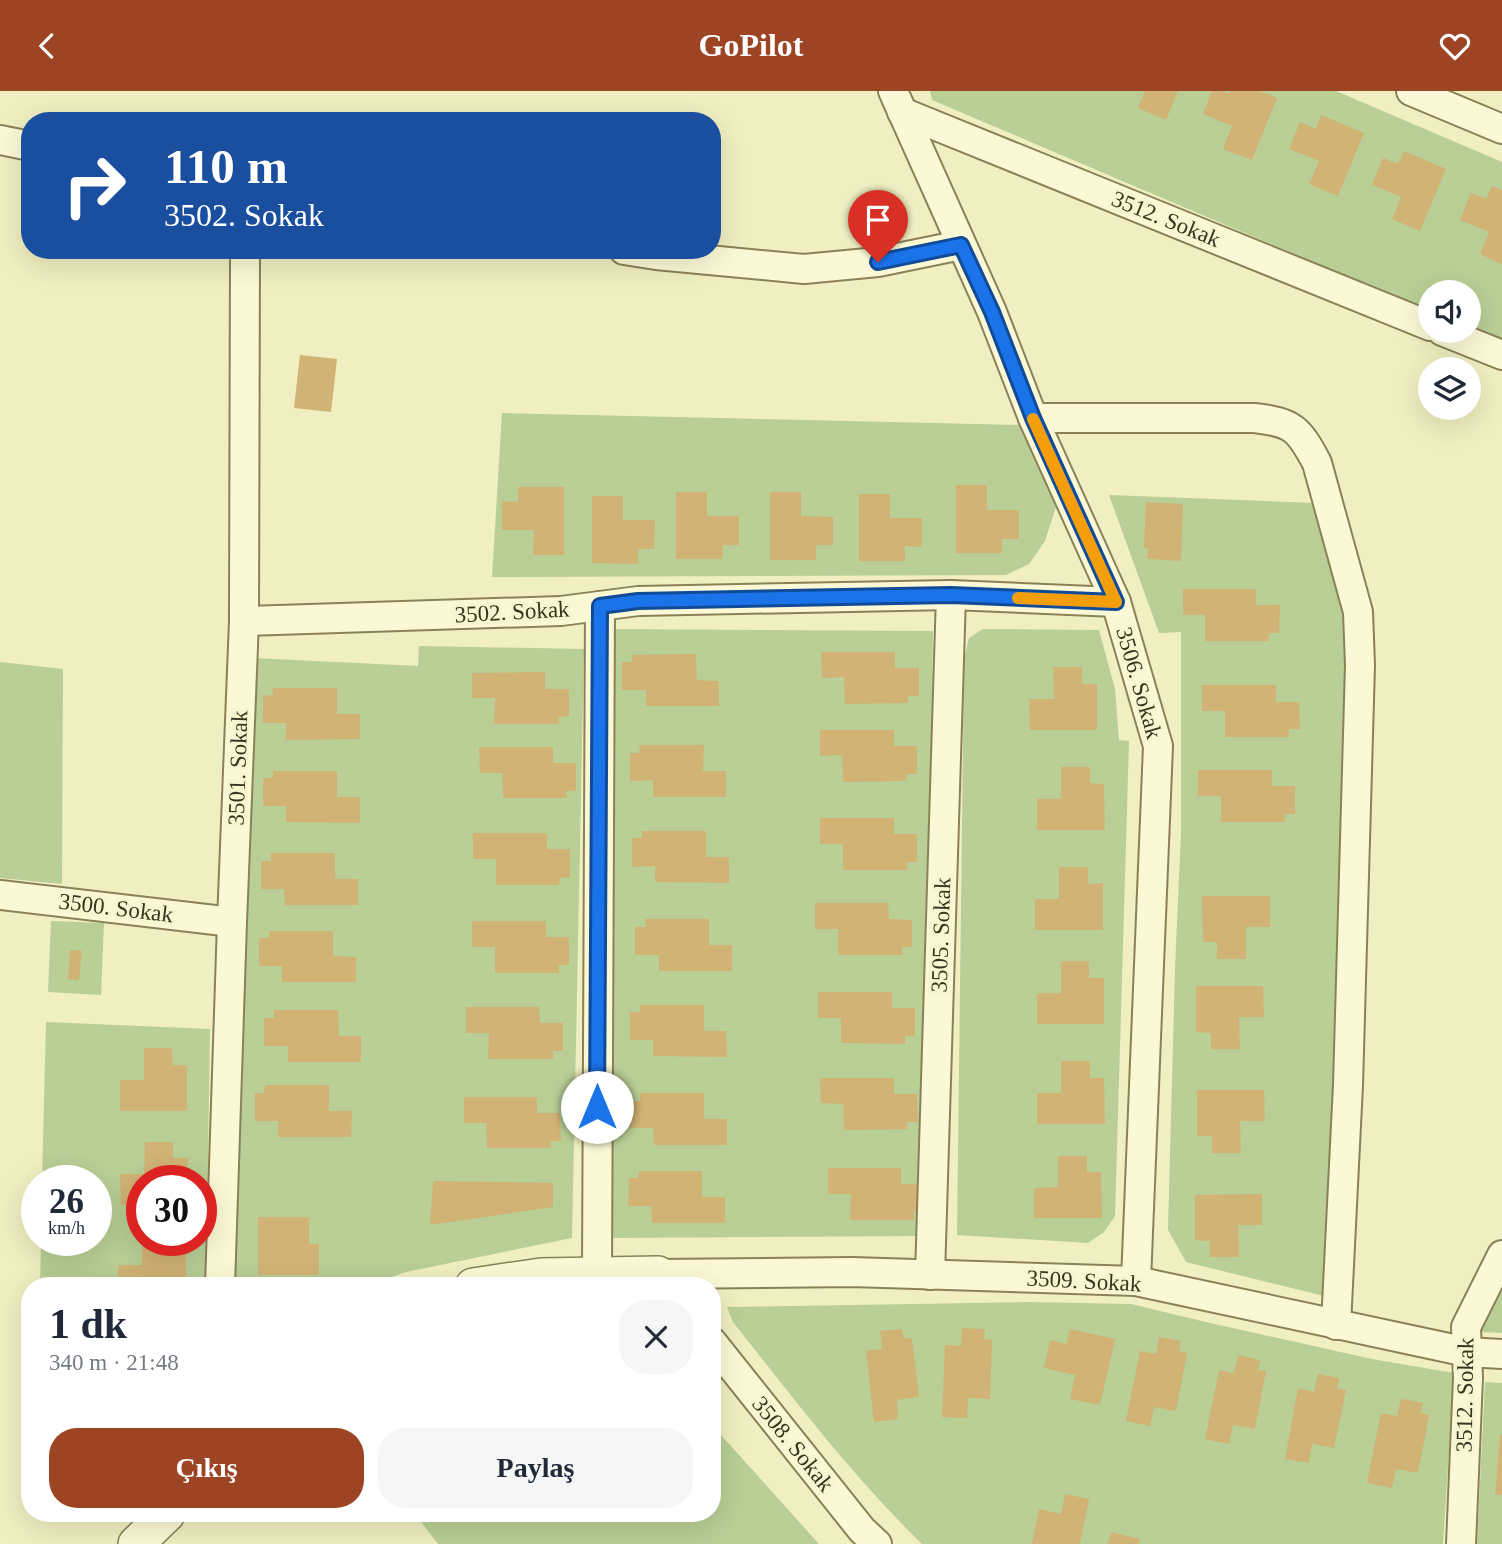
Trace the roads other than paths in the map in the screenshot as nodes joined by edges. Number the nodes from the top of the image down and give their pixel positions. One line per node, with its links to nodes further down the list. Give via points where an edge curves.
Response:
1 (1411, 91): 3 (street)
2 (897, 101): 6 (street, 3506. Sokak); 9 (street, 3512. Sokak)
3 (1502, 129)
4 (0, 140): 5 (street)
5 (21, 144)
6 (961, 245): 8 (street, via 878,262 804,269); 12 (street, 3506. Sokak)
7 (245, 259): 16 (street, 3501. Sokak)
8 (698, 259)
9 (1418, 321)
10 (1472, 343): 11 (street)
11 (1502, 355)
12 (1033, 418): 14 (street, 3506. Sokak); 27 (street, via 1274,420 1295,429 1317,463 1359,612 1348,1085)
13 (951, 595): 14 (street, 3502. Sokak); 15 (street, 3502. Sokak, via 638,601); 21 (street, 3505. Sokak)
14 (1116, 602): 26 (street, 3506. Sokak, via 1158,746)
15 (600, 606): 16 (street, 3502. Sokak); 20 (street)
16 (244, 621): 18 (street, 3501. Sokak)
17 (0, 895): 18 (street, 3500. Sokak)
18 (232, 922): 22 (street, 3501. Sokak)
19 (1502, 1255): 28 (street, 3512. Sokak, via 1466,1327)
20 (597, 1275): 23 (street); 24 (street)
21 (930, 1275): 25 (street, 3509. Sokak, via 852,1272); 26 (street, 3509. Sokak)
22 (220, 1277)
23 (534, 1277)
24 (623, 1277)
25 (721, 1278)
26 (1136, 1281): 27 (street, 3509. Sokak)
27 (1336, 1325): 28 (street, 3509. Sokak)
28 (1467, 1352): 30 (street, 3509. Sokak); 34 (street, 3512. Sokak)
29 (721, 1353): 33 (street, 3508. Sokak)
30 (1502, 1354)
31 (159, 1522): 32 (street)
32 (136, 1544)
33 (877, 1544)
34 (1461, 1544)

